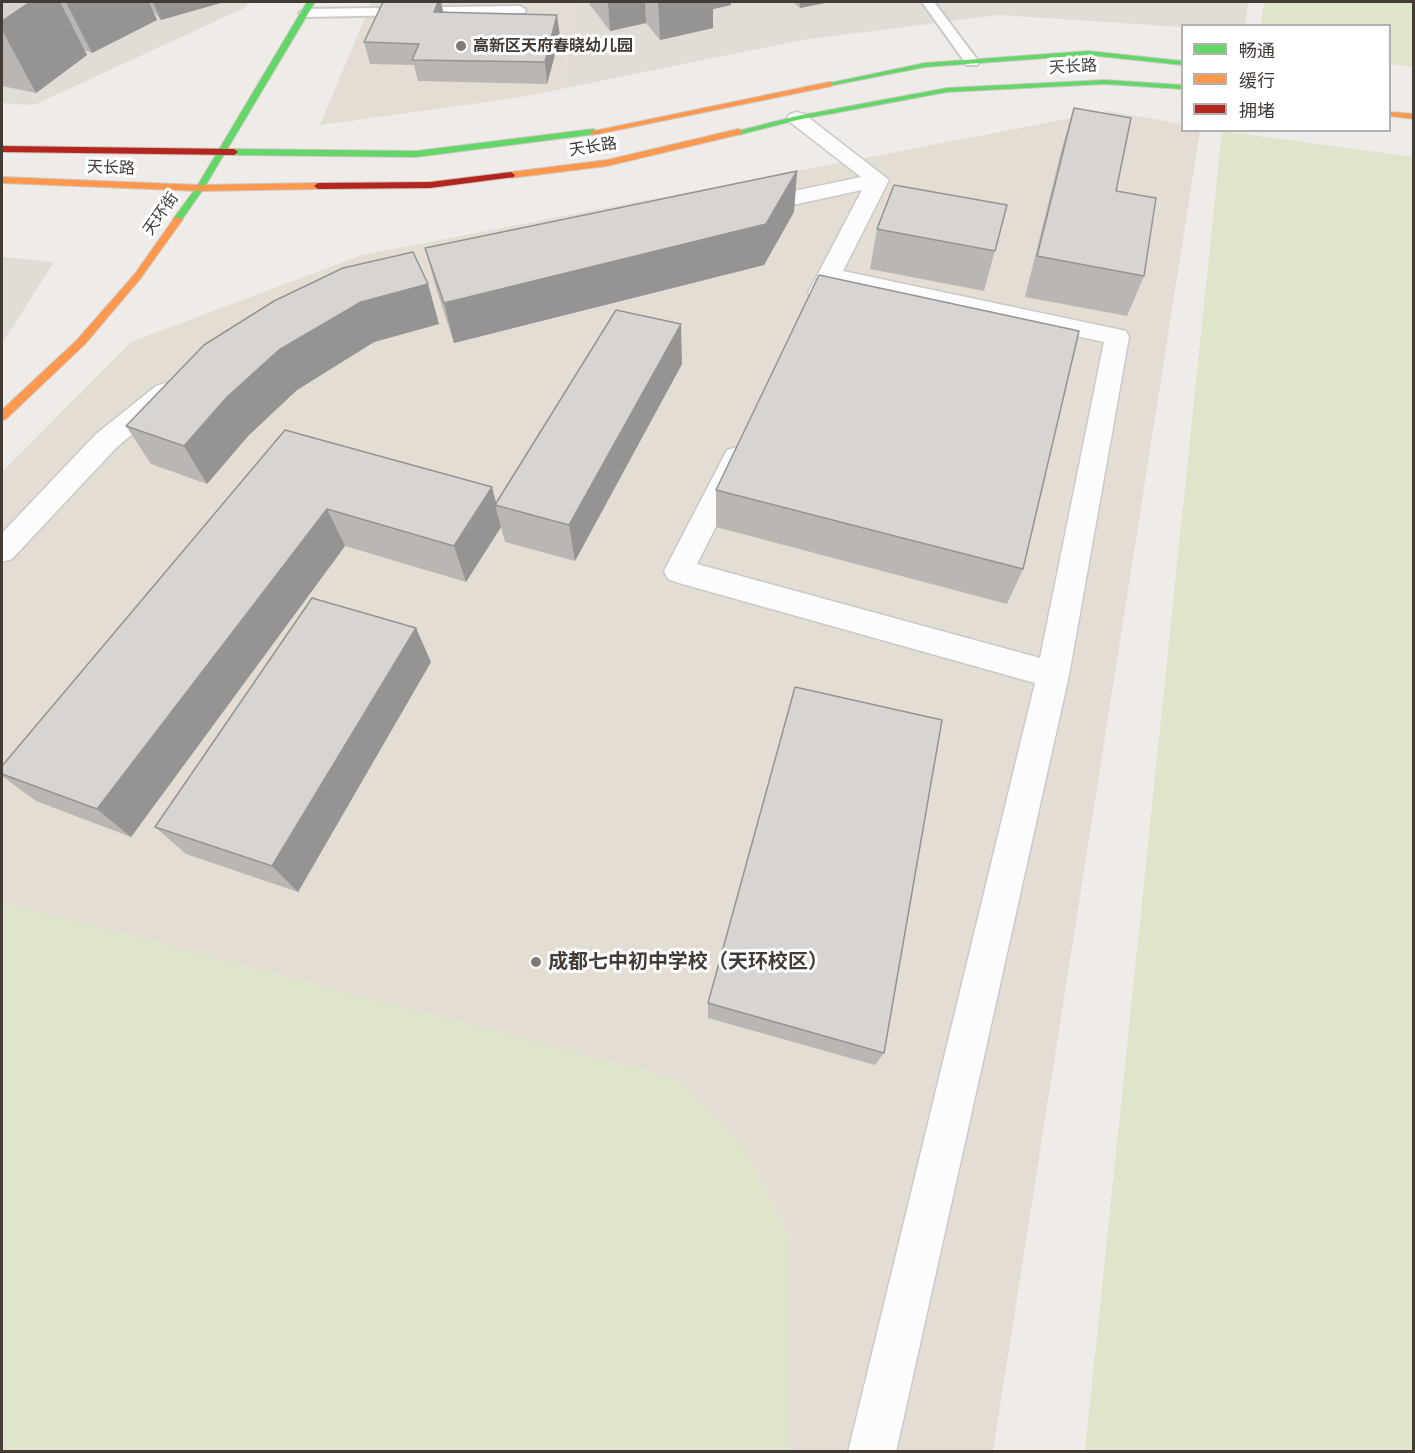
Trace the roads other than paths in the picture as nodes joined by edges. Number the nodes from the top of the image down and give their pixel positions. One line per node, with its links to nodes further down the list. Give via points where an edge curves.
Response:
1 (928, 2): 4 (lane)
2 (308, 7): 3 (lane); 11 (street, 天环街)
3 (520, 10)
4 (972, 62): 5 (street, 天长路, via 1088,53); 11 (street, 天长路, via 925,65 577,135 416,154)
5 (1181, 63)
6 (1181, 87): 9 (street, 天长路, via 1105,82 947,90)
7 (1391, 114): 8 (street)
8 (1413, 117)
9 (797, 118): 13 (street); 14 (street, 天长路, via 607,163 430,185)
10 (2, 149): 11 (street, 天长路)
11 (222, 153): 14 (street, 天环街)
12 (2, 180): 14 (street, 天长路)
13 (878, 180): 15 (street); 16 (street)
14 (200, 188): 19 (street, 天环街, via 137,277 81,342)
15 (726, 213)
16 (830, 275): 17 (street); 22 (street, via 1117,337)
17 (808, 317)
18 (186, 374): 21 (street, via 105,441)
19 (2, 417)
20 (749, 434): 22 (street, via 679,571)
21 (2, 551)
22 (1053, 675): 23 (street)
23 (872, 1452)

